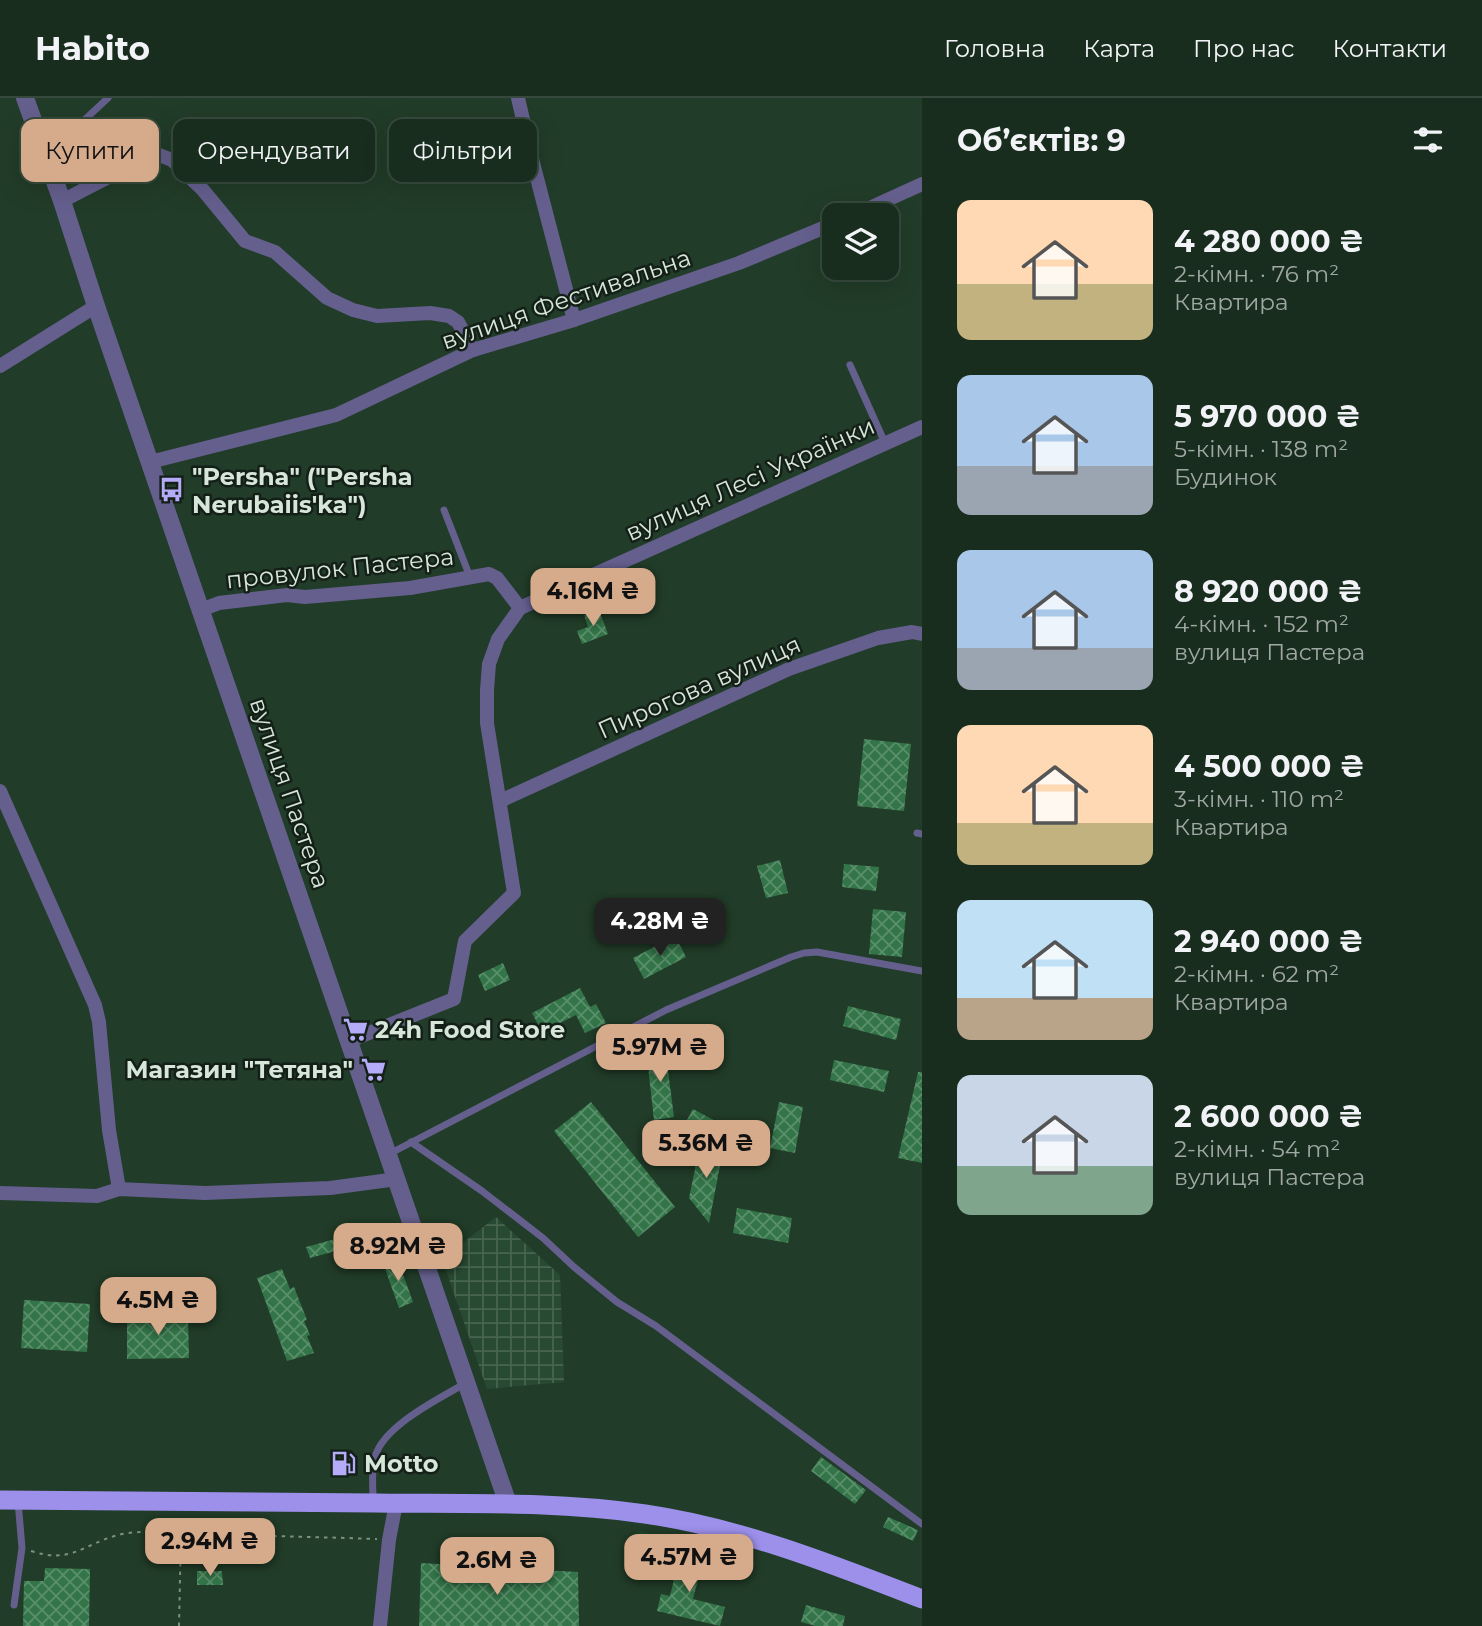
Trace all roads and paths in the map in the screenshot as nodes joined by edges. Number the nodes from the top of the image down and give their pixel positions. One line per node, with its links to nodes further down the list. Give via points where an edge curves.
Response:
1 (25, 98): 4 (street, вулиця Пастера)
2 (108, 98): 5 (lane)
3 (518, 98): 14 (street)
4 (34, 119)
5 (85, 119)
6 (159, 155): 15 (street, via 172,160 203,190 245,241 275,252 327,298 377,316 449,316 458,322)
7 (57, 182): 10 (street, вулиця Пастера)
8 (99, 182): 10 (street)
9 (922, 184): 11 (street)
10 (62, 201): 13 (street, вулиця Пастера)
11 (880, 203)
12 (822, 228): 14 (street, вулиця Фестивальна, via 739,263)
13 (96, 306): 17 (street); 20 (street, вулиця Пастера)
14 (574, 320): 15 (street, вулиця Фестивальна)
15 (473, 351): 20 (street, вулиця Фестивальна, via 336,415)
16 (849, 365): 19 (lane)
17 (0, 366)
18 (922, 426): 19 (street, вулиця Лесі Українки)
19 (885, 443): 23 (street, вулиця Лесі Українки)
20 (150, 462): 24 (street, вулиця Пастера)
21 (444, 510): 22 (lane)
22 (470, 577): 23 (street, провулок Пастера, via 489,574 497,578); 24 (street, провулок Пастера, via 410,588 219,603)
23 (520, 608): 27 (street, via 498,639 489,664 487,723)
24 (201, 610): 29 (street, вулиця Пастера)
25 (922, 634): 27 (street, Пирогова вулиця, via 878,638 789,669)
26 (0, 792): 33 (street, via 94,1005)
27 (500, 801): 29 (street, via 514,892 465,942 454,999)
28 (922, 971): 30 (lane, via 804,953 666,1010)
29 (349, 1041): 31 (street, вулиця Пастера)
30 (411, 1142): 31 (lane); 40 (lane, via 543,1238 617,1302 656,1326)
31 (388, 1154): 32 (street, вулиця Пастера)
32 (397, 1179): 33 (street, via 330,1188 205,1193); 35 (street, вулиця Пастера)
33 (119, 1189): 34 (street, via 97,1196)
34 (0, 1193)
35 (467, 1383): 37 (lane, via 416,1411 382,1443 375,1457); 39 (street, вулиця Пастера)
36 (9, 1500): 37 (highway); 43 (lane)
37 (373, 1503): 38 (highway)
38 (396, 1503): 39 (highway); 42 (street)
39 (509, 1504): 44 (highway, via 601,1509 705,1525 812,1556)
40 (922, 1524)
41 (181, 1533): 42 (path); 43 (path, via 117,1535 61,1556); 46 (path)
42 (389, 1540): 47 (street)
43 (22, 1548): 45 (lane)
44 (922, 1599)
45 (14, 1605)
46 (178, 1626)
47 (380, 1626)

